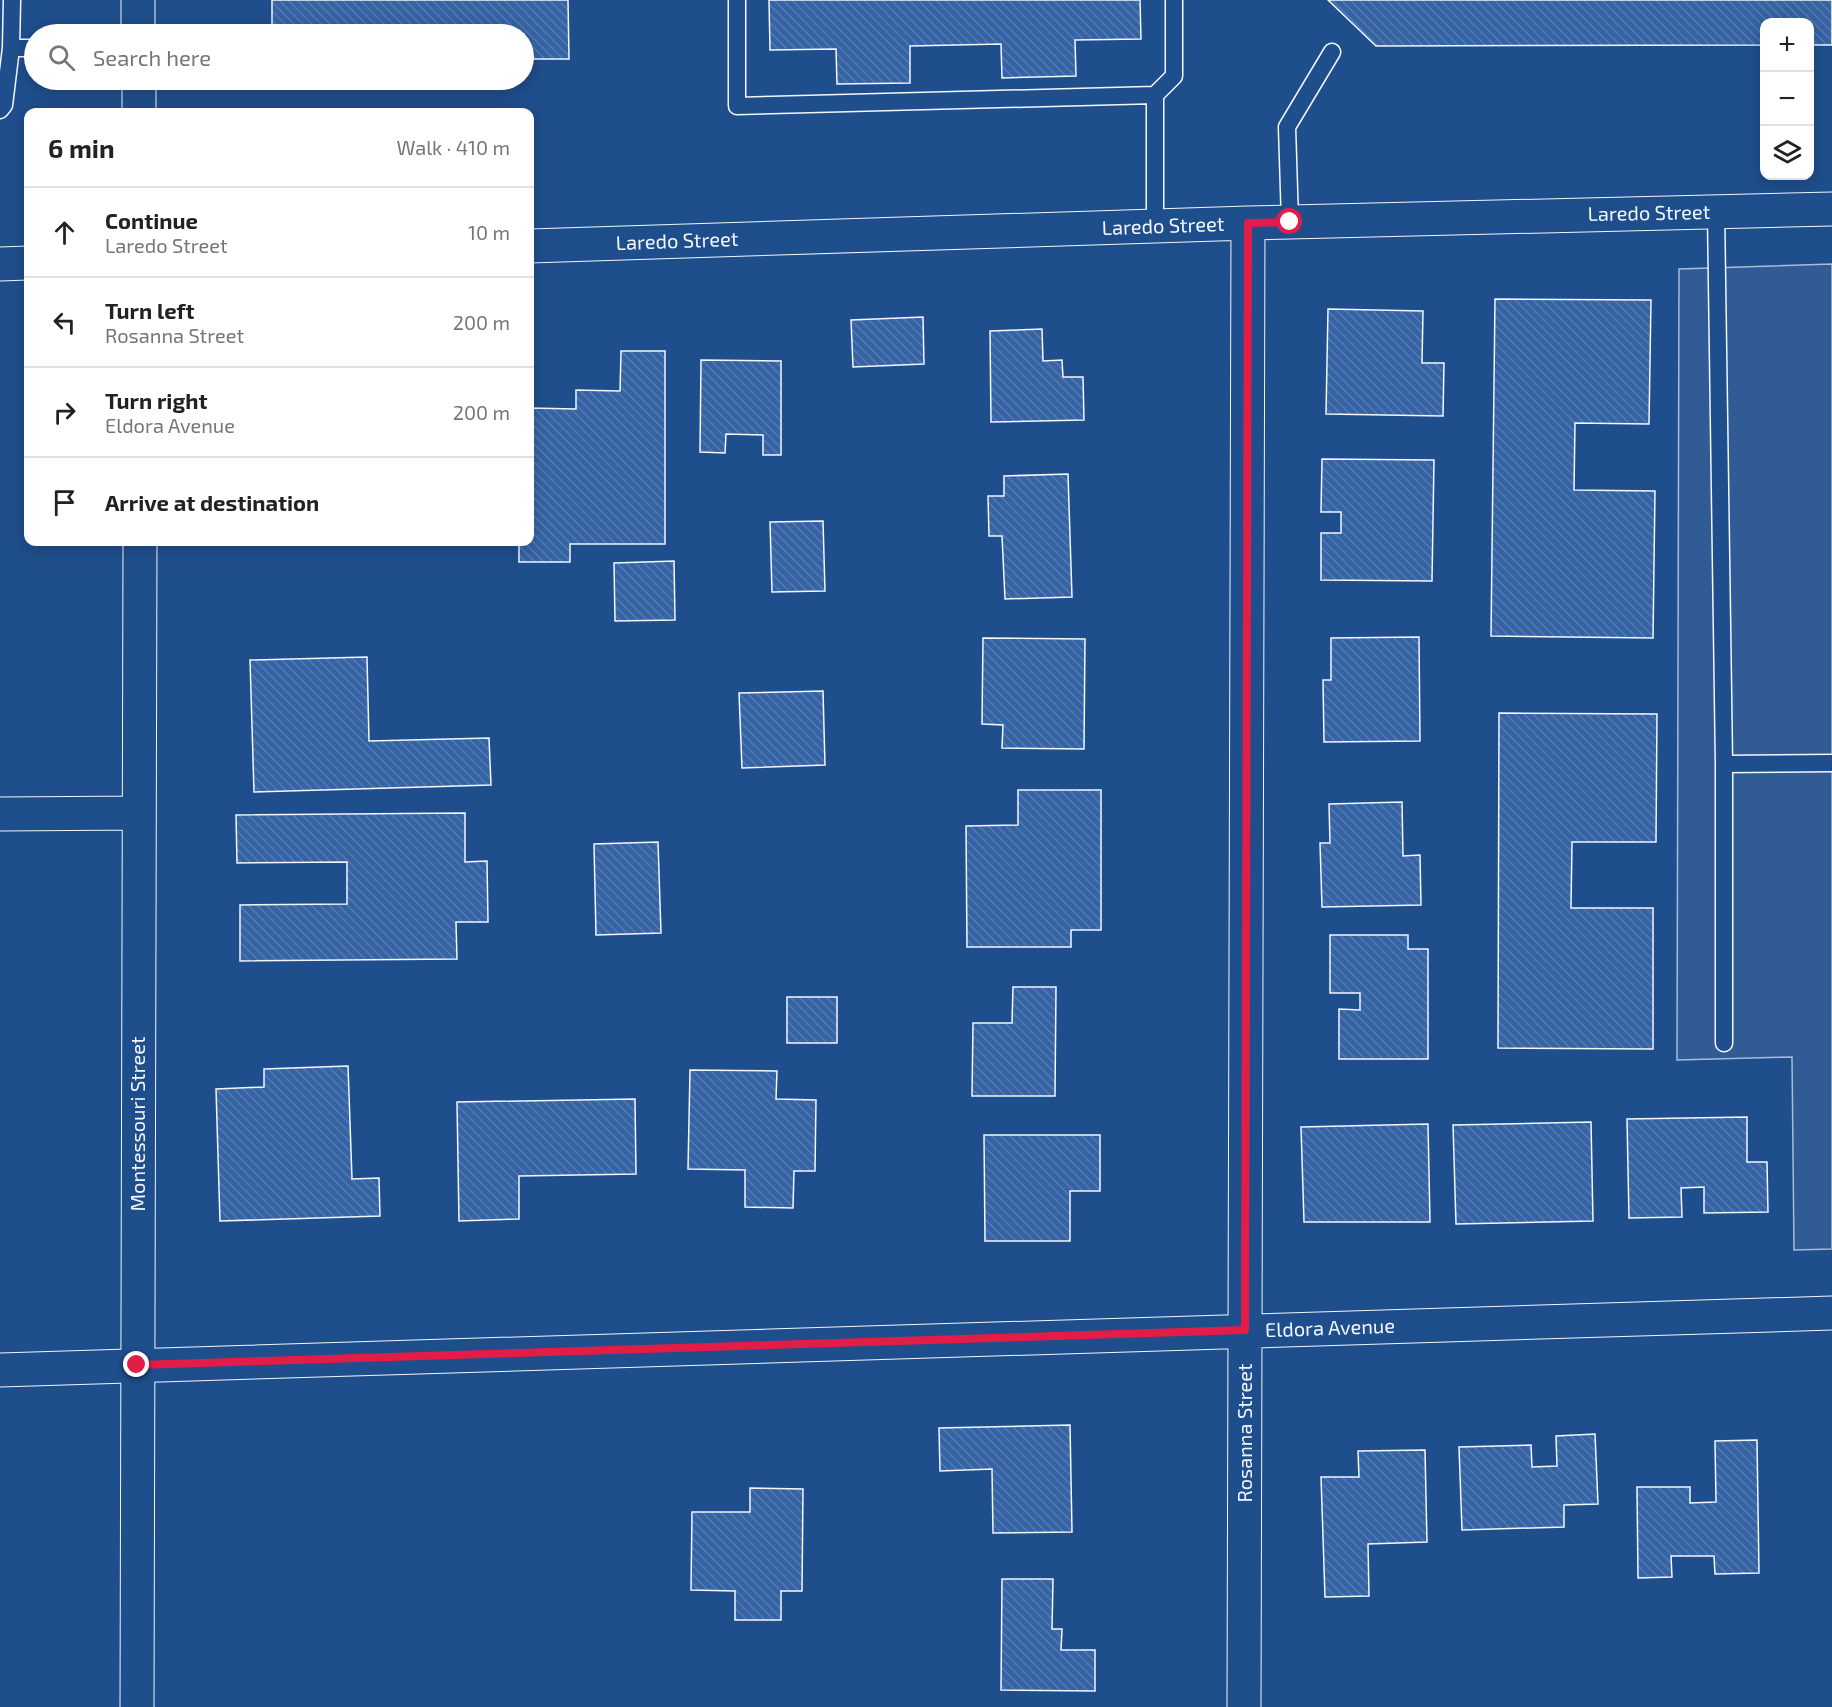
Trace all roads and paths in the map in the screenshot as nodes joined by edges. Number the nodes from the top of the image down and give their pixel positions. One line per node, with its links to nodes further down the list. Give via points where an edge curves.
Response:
1 (12, 0): 6 (lane)
2 (138, 0): 5 (street)
3 (737, 0): 10 (lane, via 737,106)
4 (1174, 0): 10 (lane, via 1174,76)
5 (138, 24)
6 (11, 48): 7 (lane); 12 (lane, via 4,105)
7 (24, 48)
8 (1332, 52): 15 (lane, via 1287,126)
9 (139, 90): 11 (street)
10 (1155, 94): 17 (lane)
11 (139, 108)
12 (0, 110)
13 (1832, 209): 14 (street, Laredo Street)
14 (1716, 212): 15 (street, Laredo Street); 23 (lane)
15 (1290, 222): 16 (street, Laredo Street)
16 (1248, 223): 17 (street, Laredo Street); 28 (street, Rosanna Street)
17 (1155, 226): 18 (street, Laredo Street)
18 (534, 246)
19 (24, 262): 20 (street)
20 (0, 264)
21 (140, 546): 24 (street, Montessouri Street)
22 (1832, 763): 23 (lane)
23 (1724, 764): 26 (lane)
24 (139, 813): 25 (street); 29 (street, Montessouri Street)
25 (0, 814)
26 (1724, 1043)
27 (1832, 1313): 28 (street, Eldora Avenue)
28 (1245, 1330): 29 (street, Eldora Avenue); 32 (street, Rosanna Street)
29 (137, 1365): 30 (street, Eldora Avenue); 31 (street, Montessouri Street)
30 (0, 1370)
31 (136, 1707)
32 (1244, 1707)

